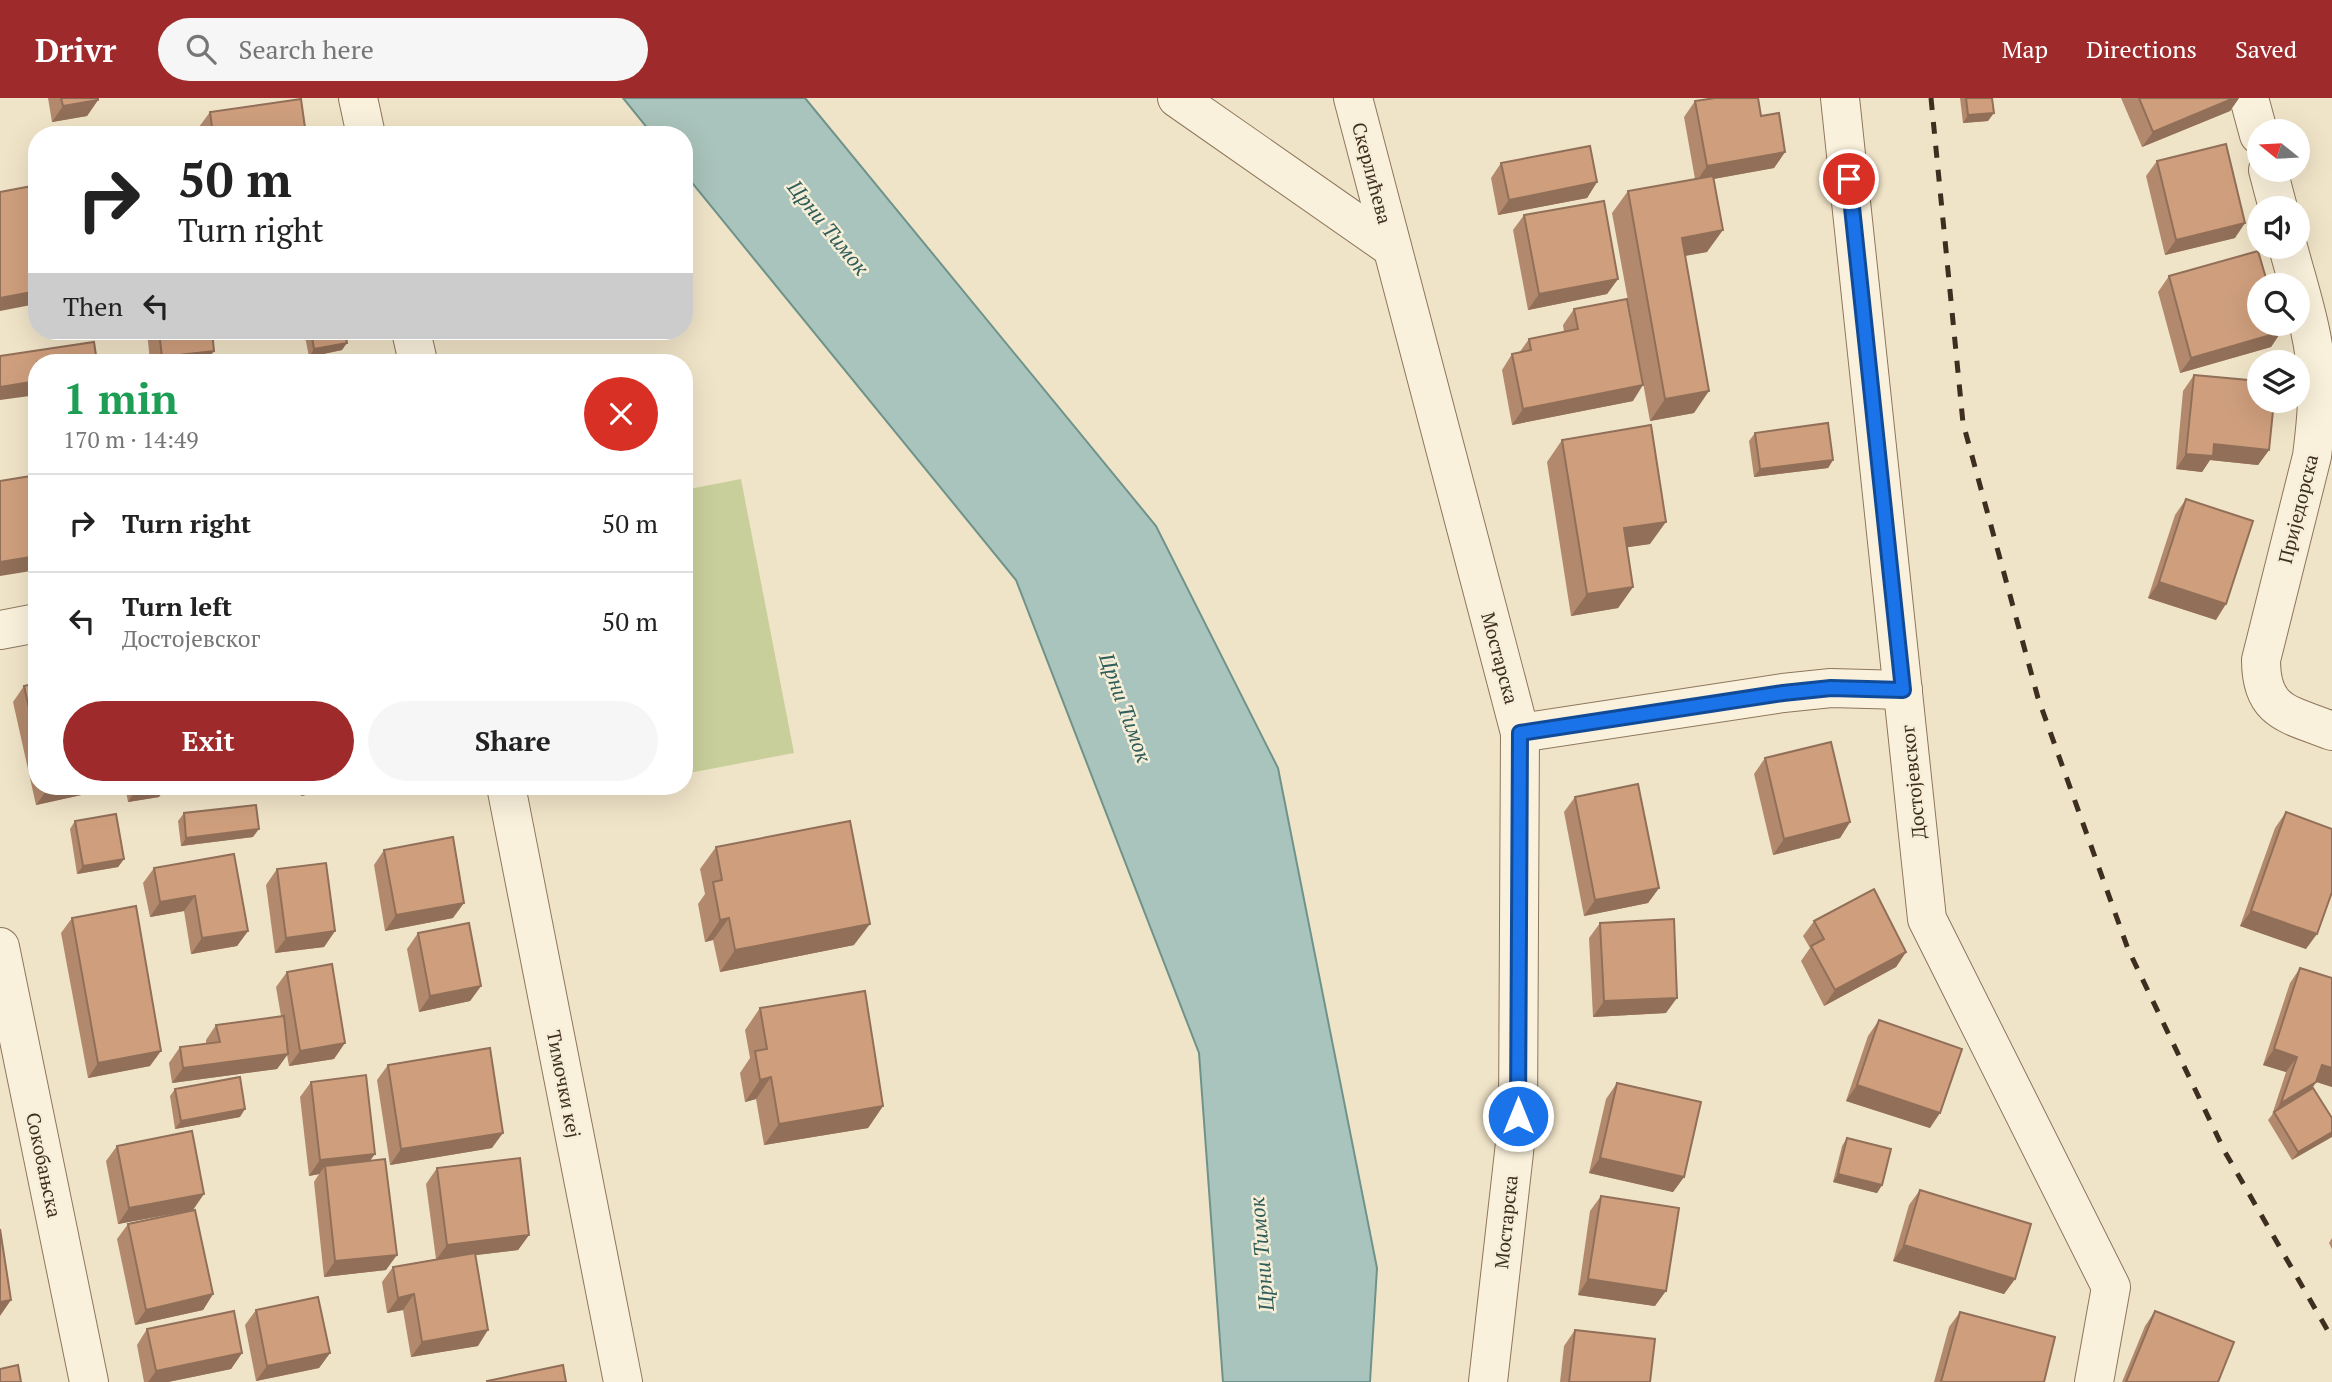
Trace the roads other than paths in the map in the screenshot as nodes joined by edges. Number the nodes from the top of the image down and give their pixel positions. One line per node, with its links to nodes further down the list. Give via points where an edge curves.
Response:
1 (358, 98): 7 (street)
2 (1177, 98): 8 (street)
3 (1353, 98): 8 (street, Скерлићева)
4 (1840, 98): 12 (street, Достојевског)
5 (2249, 98): 6 (street)
6 (2255, 119)
7 (364, 126)
8 (1392, 248): 14 (street, Мостарска)
9 (2291, 259): 13 (street, Приједорска, via 2311,334 2316,425 2261,660 2261,681 2267,696 2284,711)
10 (28, 624): 11 (street)
11 (0, 630)
12 (1903, 690): 14 (street, via 1831,688 1783,693); 20 (street, Достојевског, via 1927,919 2111,1287)
13 (2332, 731)
14 (1520, 733): 19 (street, Мостарска, via 1518,1116)
15 (508, 795): 18 (street, Тимочки кеј)
16 (0, 947): 17 (street, Сокобањска)
17 (89, 1382)
18 (623, 1382)
19 (1488, 1382)
20 (2094, 1382)

